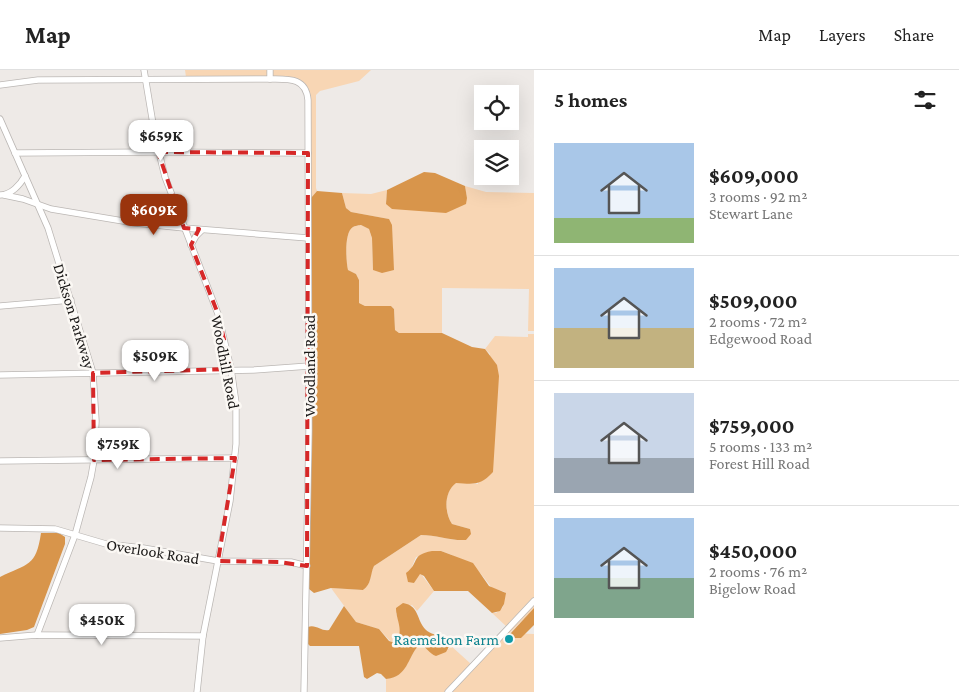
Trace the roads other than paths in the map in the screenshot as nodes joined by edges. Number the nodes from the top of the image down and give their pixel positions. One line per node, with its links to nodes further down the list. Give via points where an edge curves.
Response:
1 (144, 70): 4 (street, Woodhill Road)
2 (270, 70): 3 (street)
3 (270, 79): 4 (street, Woodland Road); 9 (street, Woodland Road, via 295,81 306,90)
4 (145, 80): 5 (street, Woodland Road, via 38,80); 7 (street, Woodhill Road)
5 (0, 85)
6 (0, 119): 8 (street, Dickson Parkway)
7 (158, 152): 8 (street); 9 (street); 13 (street, Woodhill Road)
8 (15, 153): 10 (street, Dickson Parkway)
9 (308, 153): 15 (street, Woodland Road)
10 (25, 176): 11 (street, via 18,186); 12 (street, Dickson Parkway)
11 (2, 195): 12 (street)
12 (38, 205): 13 (street); 17 (street, Dickson Parkway)
13 (184, 228): 14 (street); 16 (street, Woodhill Road)
14 (202, 230): 15 (street); 16 (street)
15 (308, 238): 19 (street, Woodland Road)
16 (191, 245): 20 (street, Woodhill Road, via 213,300)
17 (71, 300): 18 (street); 21 (street, Dickson Parkway)
18 (0, 306)
19 (309, 366): 20 (street); 29 (street, Woodland Road)
20 (231, 370): 21 (street); 23 (street, Woodhill Road, via 237,410)
21 (93, 373): 22 (street); 24 (street, Dickson Parkway)
22 (0, 375)
23 (235, 458): 24 (street); 28 (street, Woodhill Road, via 229,512)
24 (94, 460): 25 (street); 27 (street, Dickson Parkway)
25 (0, 461)
26 (0, 528): 27 (street, Overlook Road, via 55,529)
27 (75, 535): 28 (street, Overlook Road, via 106,544); 31 (street, Dickson Parkway)
28 (218, 561): 29 (street, Overlook Road, via 291,562); 32 (street, Woodhill Road)
29 (307, 566): 35 (street, Woodland Road)
30 (534, 601): 36 (street)
31 (37, 635): 32 (street); 33 (street)
32 (203, 636): 34 (street, Woodhill Road)
33 (0, 638)
34 (197, 692)
35 (304, 692)
36 (448, 692)

